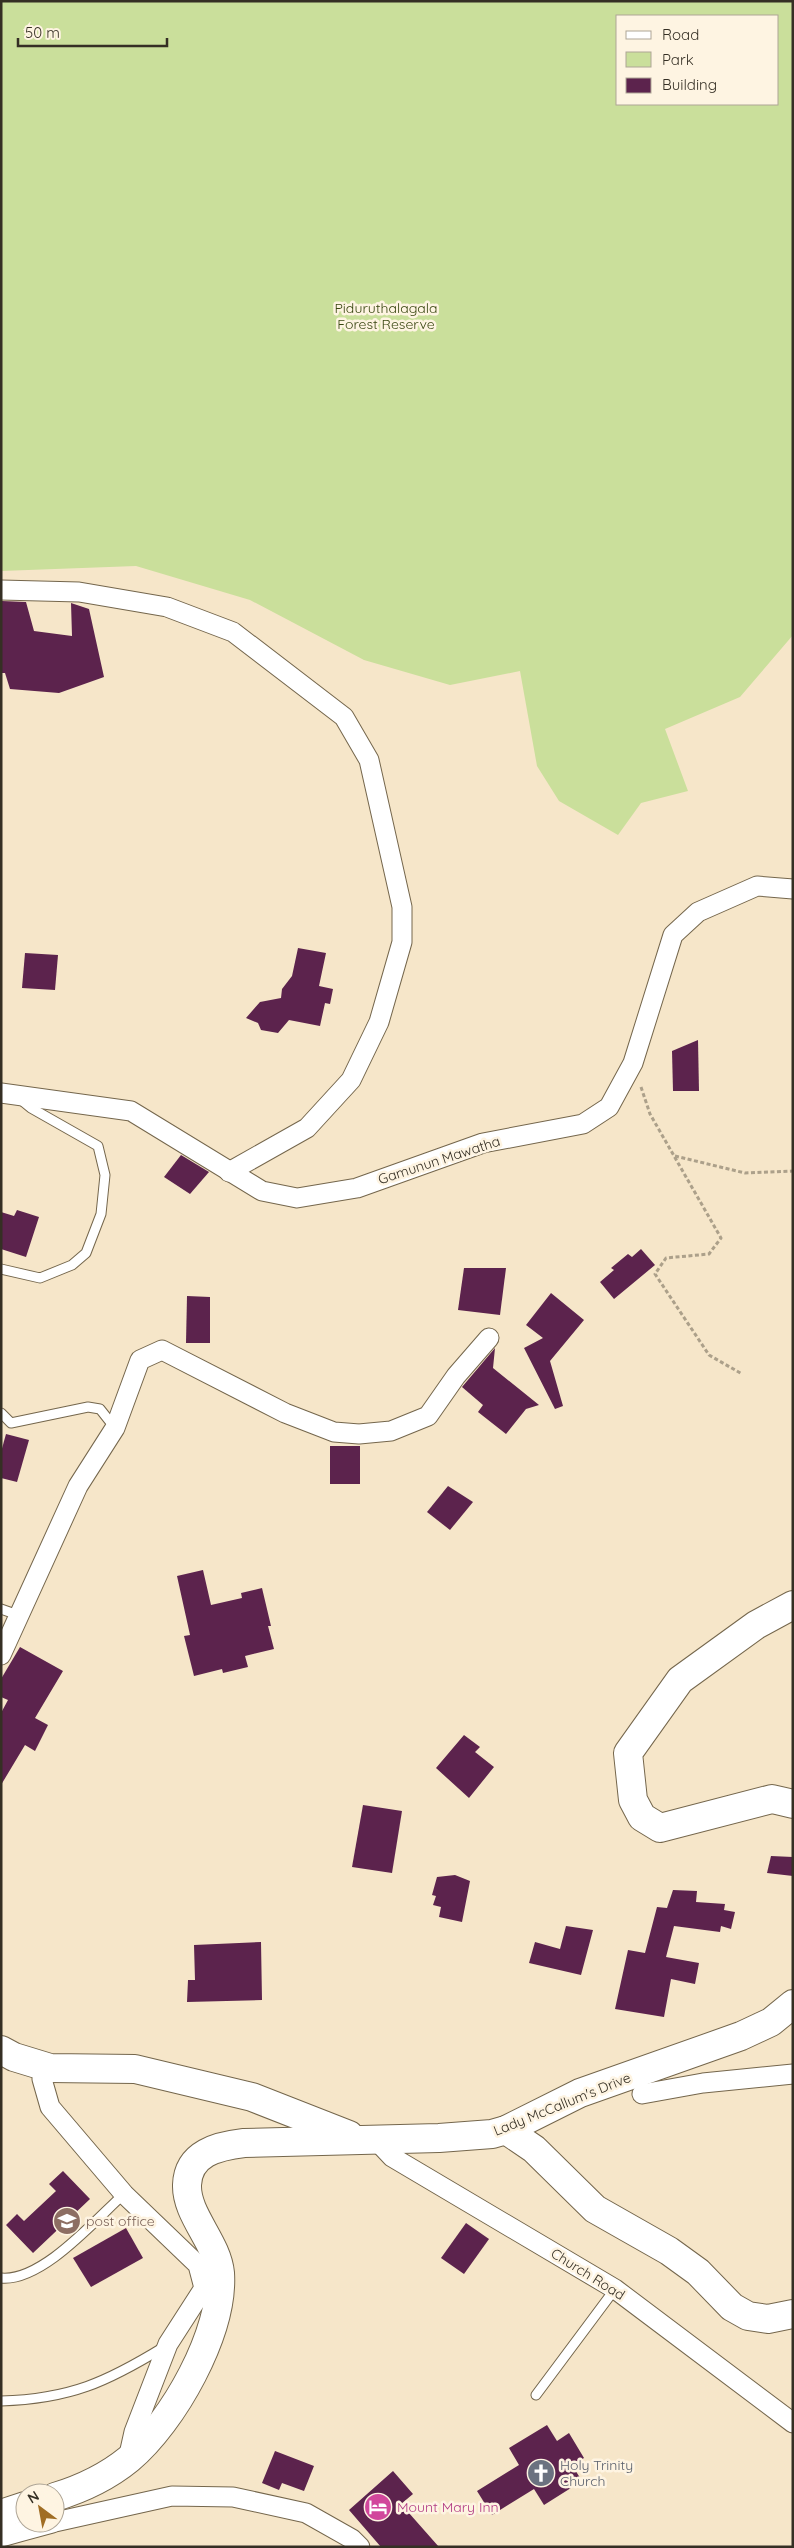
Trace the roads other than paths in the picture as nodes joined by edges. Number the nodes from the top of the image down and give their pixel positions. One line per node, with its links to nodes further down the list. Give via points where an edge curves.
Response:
1 (1, 590): 4 (street, via 79,592 167,607 233,632 344,717 369,760 402,907 402,942 379,1022 351,1080 307,1128)
2 (793, 889): 4 (street, Gamunun Mawatha, via 757,886 698,912 673,935 633,1063 609,1107 583,1124 483,1143 357,1188 297,1198 262,1191)
3 (9, 1094): 4 (street, Gamunun Mawatha, via 131,1111); 5 (lane, via 98,1146 105,1175 101,1214 86,1253 72,1265 40,1278)
4 (229, 1172)
5 (1, 1269)
6 (489, 1338): 8 (street, via 456,1376 428,1416 391,1431 334,1432 285,1413 162,1350 140,1360)
7 (1, 1413): 8 (lane, via 11,1423 88,1407 100,1408)
8 (115, 1428): 10 (street, via 78,1486)
9 (793, 1606): 12 (main road, via 756,1625 680,1680 628,1753 633,1800 642,1817 660,1828 772,1800)
10 (10, 1612): 11 (street)
11 (1, 1655)
12 (793, 1804)
13 (793, 2004): 18 (main road, Lady McCallum's Drive, via 771,2022 741,2036 580,2093)
14 (5, 2054): 15 (main road, Lady McCallum's Drive)
15 (50, 2068): 20 (main road, Lady McCallum's Drive, via 135,2068 252,2097); 22 (street, via 42,2079 50,2107)
16 (793, 2074): 17 (street, via 703,2083)
17 (642, 2094)
18 (545, 2110): 19 (main road, Lady McCallum's Drive); 21 (main road, via 540,2137)
19 (506, 2130): 20 (main road, Lady McCallum's Drive, via 476,2136); 21 (main road)
20 (369, 2140): 24 (street, Church Road, via 392,2157); 30 (main road, via 244,2143 206,2151 196,2161 189,2173 188,2194 216,2254 220,2272 217,2311 212,2332 183,2390 158,2428)
21 (545, 2161): 25 (main road, via 595,2208 669,2251 698,2272 732,2307 748,2316 768,2319)
22 (124, 2194): 23 (lane, via 53,2259 25,2276); 26 (street, via 198,2265 204,2288)
23 (1, 2278)
24 (615, 2289): 27 (lane); 29 (street, Church Road)
25 (793, 2314)
26 (168, 2344): 28 (lane, via 121,2373 70,2393); 30 (street, via 134,2432)
27 (536, 2395)
28 (1, 2401)
29 (793, 2422)
30 (128, 2459): 31 (main road, via 86,2486)
31 (65, 2493)
32 (15, 2509): 33 (main road)
33 (1, 2514)
34 (65, 2520): 37 (street, via 172,2496 233,2497 306,2512)
35 (16, 2533): 36 (street)
36 (1, 2537)
37 (360, 2547)

